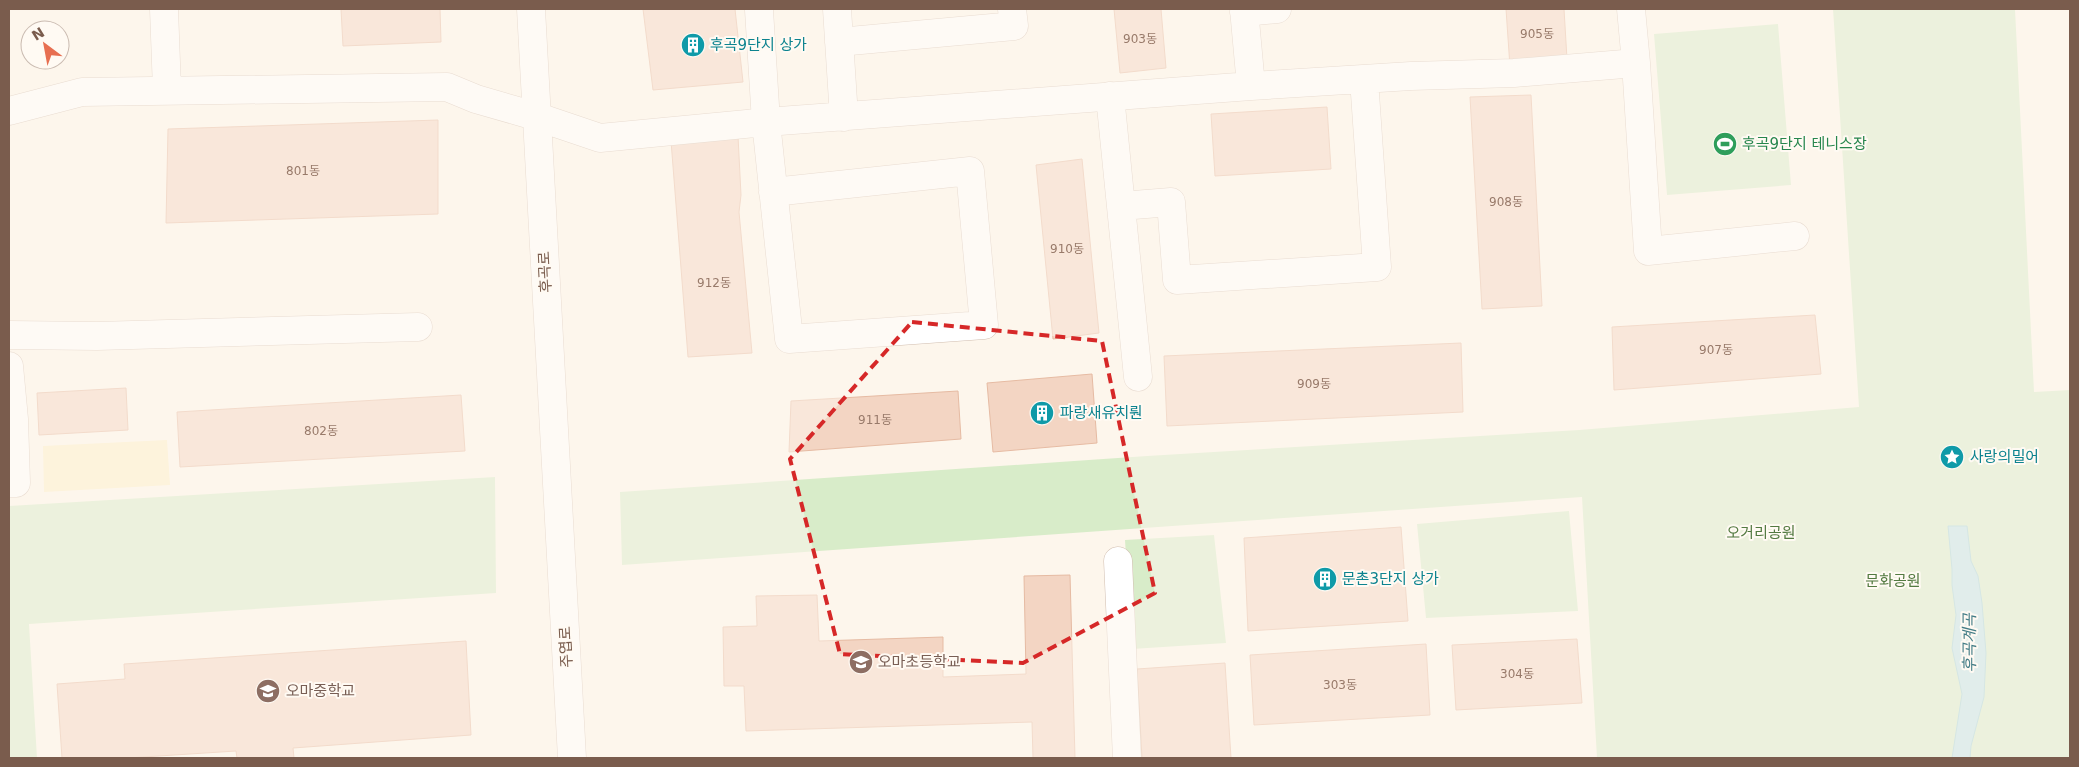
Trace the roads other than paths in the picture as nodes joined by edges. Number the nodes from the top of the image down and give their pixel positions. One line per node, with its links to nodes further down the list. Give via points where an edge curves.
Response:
1 (164, 9): 13 (street)
2 (531, 9): 16 (street, 후곡로)
3 (838, 9): 9 (street)
4 (1012, 9): 9 (street, via 1014,26)
5 (1277, 9): 8 (street)
6 (1631, 9): 10 (street)
7 (759, 10): 18 (street)
8 (1244, 10): 12 (street)
9 (840, 42): 17 (street)
10 (1636, 63): 11 (street, via 1514,73); 21 (street, via 1648,251)
11 (1364, 79): 12 (street); 20 (street, via 1377,266 1177,280 1171,202)
12 (1251, 86): 14 (street)
13 (167, 90): 15 (street, via 82,92); 16 (street, via 448,87 476,99)
14 (1110, 96): 17 (street); 20 (street)
15 (9, 111)
16 (536, 116): 18 (street, via 600,138); 27 (street, 후곡로)
17 (844, 117): 18 (street)
18 (766, 122): 19 (street)
19 (773, 192): 19 (street, via 789,339 984,326 970,171)
20 (1121, 206): 25 (street)
21 (1795, 236)
22 (418, 327): 23 (street, via 97,336)
23 (9, 335)
24 (9, 366): 26 (street, via 16,483)
25 (1138, 377)
26 (9, 483)
27 (560, 535): 29 (street, 주엽로)
28 (1118, 561): 30 (street)
29 (572, 758)
30 (1127, 758)

